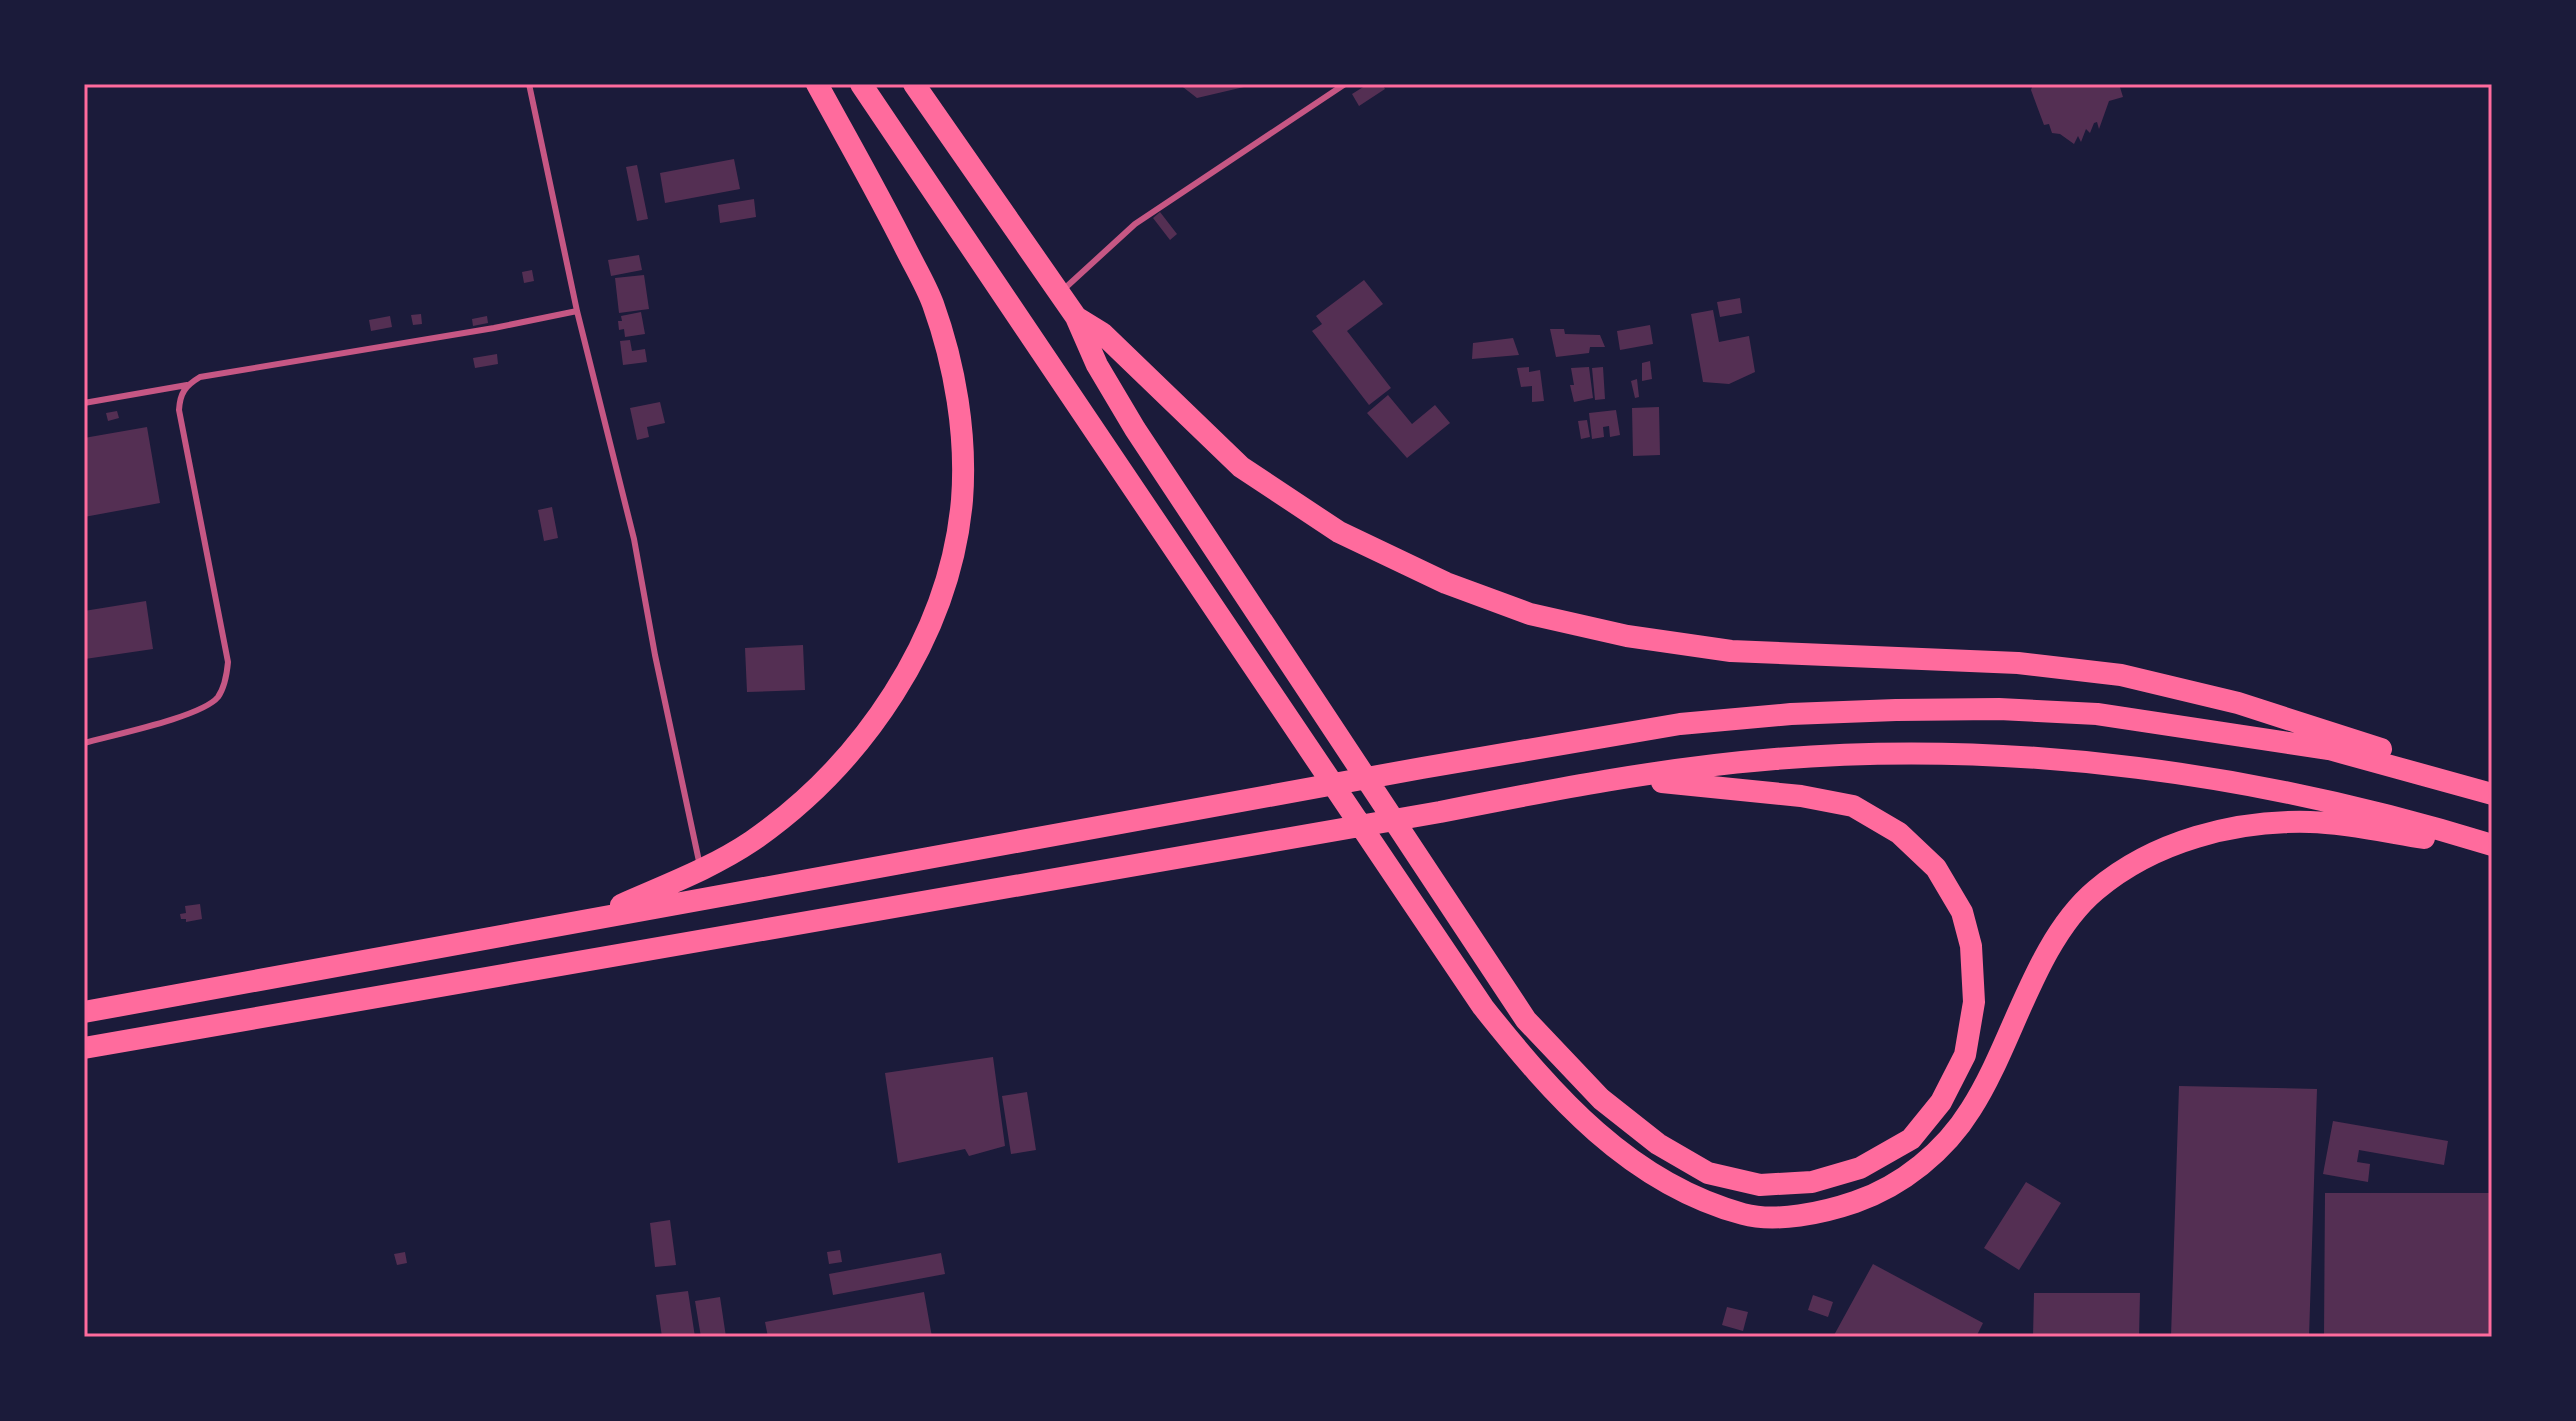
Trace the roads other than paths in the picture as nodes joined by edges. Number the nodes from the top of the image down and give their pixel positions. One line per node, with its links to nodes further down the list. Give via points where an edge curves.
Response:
1 (529, 84): 7 (lane)
2 (817, 84): 16 (highway, via 932,301 957,397 962,501 941,595 923,640 866,734 797,807)
3 (861, 84): 15 (highway, via 1483,1007 1576,1115 1649,1172 1696,1195 1745,1215 1787,1217 1831,1211 1877,1195 1913,1171 1971,1110 2035,977 2068,922 2094,891 2167,847 2256,825 2311,822 2373,829)
4 (914, 84): 6 (highway)
5 (1345, 84): 6 (lane, via 1135,224)
6 (1060, 293): 8 (highway)
7 (577, 311): 9 (lane, via 200,377); 16 (lane, via 634,539)
8 (1076, 317): 12 (highway, via 1135,429 1526,1020 1601,1099 1658,1144 1708,1173 1760,1185 1812,1182 1860,1168 1911,1139 1941,1102 1965,1055 1974,1002 1971,946 1962,912 1936,868 1899,833 1853,806 1701,785); 13 (highway, via 1102,333 1241,467 1339,532 1446,583 1530,614 1627,636 1731,651 2018,663 2121,675 2238,703 2404,756)
9 (188, 385): 10 (lane); 11 (lane, via 179,410 228,662 226,678 218,697 202,710)
10 (84, 403)
11 (84, 743)
12 (1597, 781): 14 (highway, via 1774,759 1875,754 2090,762 2359,808); 19 (highway)
13 (2492, 791): 17 (highway, via 2329,749 2097,714 1999,709 1791,714 1680,724 1422,768)
14 (2492, 845)
15 (2492, 855)
16 (701, 870): 17 (highway)
17 (583, 921): 18 (highway)
18 (84, 1012)
19 (84, 1048)

